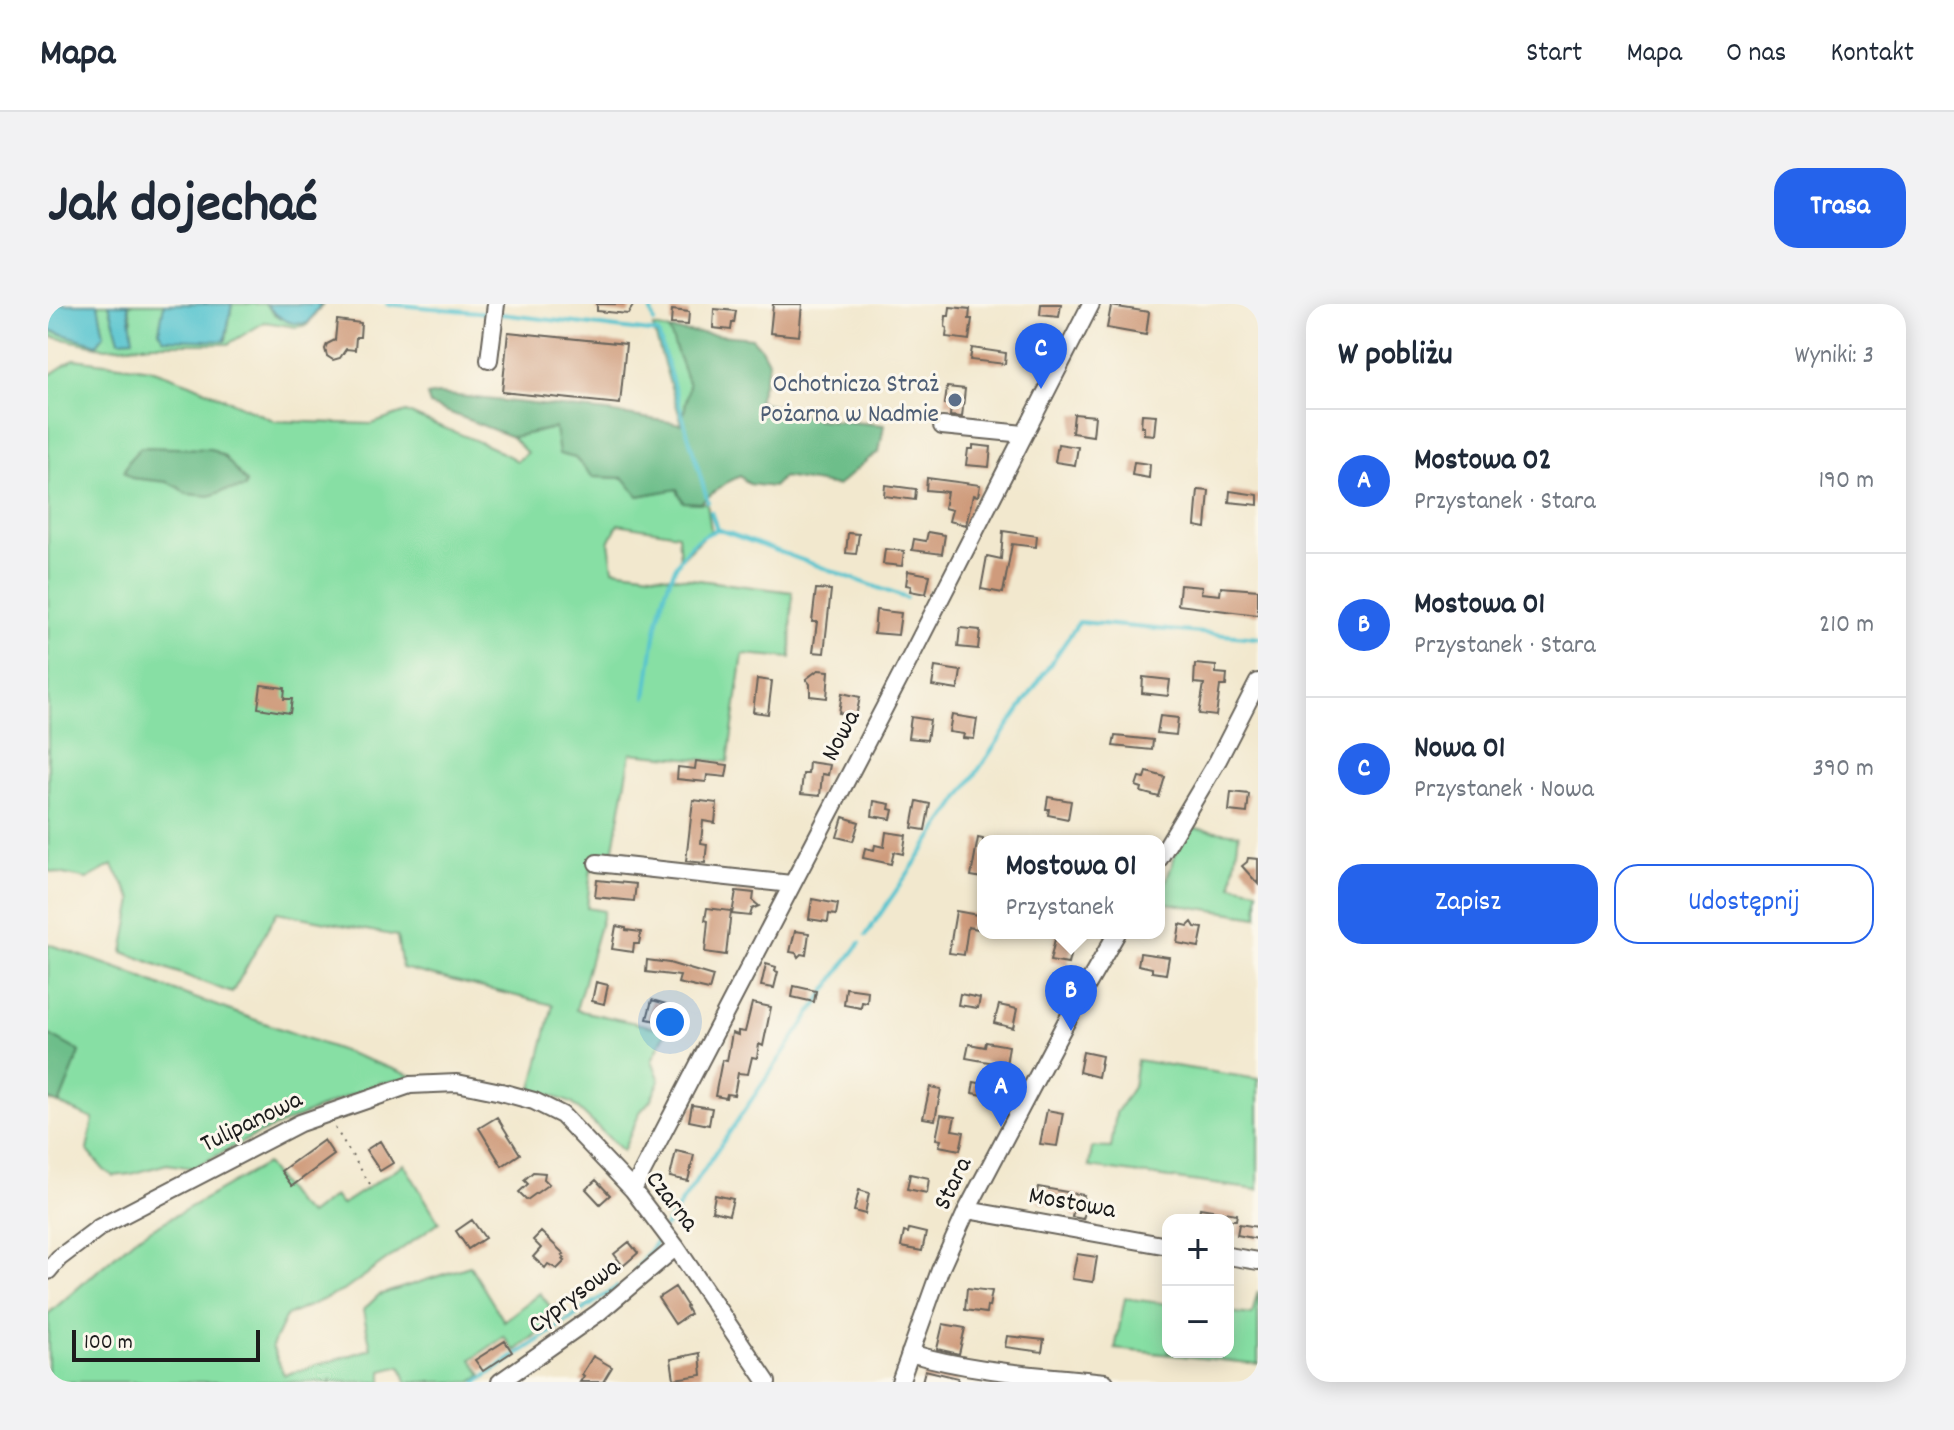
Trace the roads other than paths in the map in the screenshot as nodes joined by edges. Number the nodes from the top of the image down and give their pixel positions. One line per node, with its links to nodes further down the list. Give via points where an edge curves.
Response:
1 (496, 304): 3 (street)
2 (1091, 304): 5 (street, Nowa)
3 (489, 360)
4 (942, 426): 5 (street)
5 (1024, 434): 9 (street, Nowa)
6 (1258, 682): 7 (street)
7 (1165, 849)
8 (597, 863): 9 (street)
9 (791, 884): 12 (street, Nowa)
10 (1114, 939): 13 (street, Stara)
11 (501, 1092): 12 (street, Czarna, via 562,1115); 18 (street, Tulipanowa, via 457,1083 410,1085 300,1123 100,1227)
12 (633, 1190): 14 (street, Czarna)
13 (967, 1210): 15 (street, Mostowa); 19 (street, Stara)
14 (668, 1237): 20 (street, Cyprysowa, via 598,1313); 21 (street, Czarna)
15 (1162, 1245)
16 (1234, 1257): 17 (street)
17 (1258, 1261)
18 (48, 1271)
19 (910, 1353): 22 (street, Stara); 23 (street, via 975,1368)
20 (500, 1382)
21 (767, 1382)
22 (900, 1382)
23 (1105, 1382)

